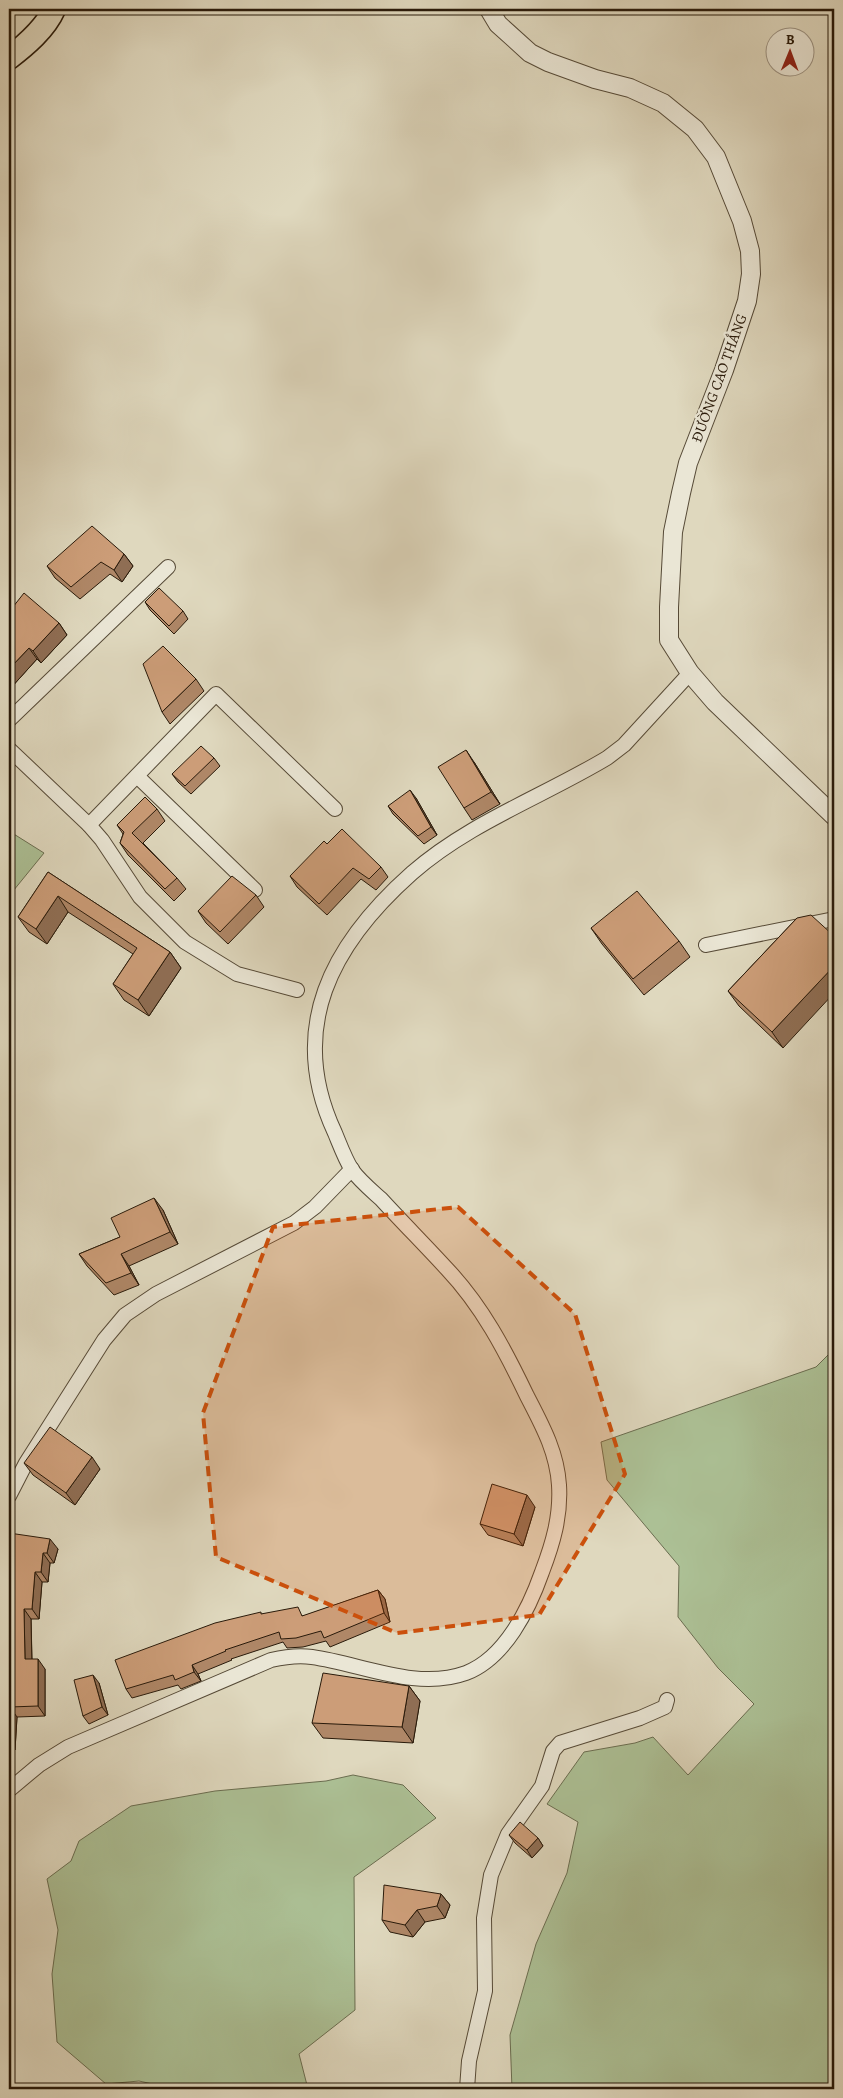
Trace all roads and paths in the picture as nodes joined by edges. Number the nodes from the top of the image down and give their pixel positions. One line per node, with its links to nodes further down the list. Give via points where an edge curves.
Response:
1 (54, 9): 3 (main road, via 30,42)
2 (489, 9): 5 (street, ĐƯỜNG CAO THẮNG, via 498,24 530,53 663,103 695,129 716,157 742,221 750,251 747,301 688,463 673,532 670,640)
3 (9, 58)
4 (168, 567): 6 (street)
5 (690, 673): 10 (street, ĐƯỜNG CAO THẮNG, via 715,702); 16 (street, via 624,745 607,758 442,849 388,896 347,947 324,990 314,1042 316,1071 326,1114)
6 (9, 720)
7 (9, 749): 11 (street)
8 (137, 776): 9 (street, via 216,694); 11 (street); 12 (street)
9 (336, 809)
10 (834, 816)
11 (89, 825): 15 (street, via 140,897 185,942 237,974)
12 (255, 890)
13 (834, 919): 14 (street)
14 (706, 945)
15 (297, 990)
16 (352, 1169): 17 (street, via 294,1223 156,1294 125,1315 104,1340 26,1463); 19 (street, via 470,1296 500,1341 551,1445 559,1486 557,1527 537,1587 507,1642 496,1654 469,1672 431,1680 407,1678 310,1656 271,1660 68,1747 39,1764)
17 (9, 1496)
18 (668, 1700): 20 (street, via 665,1707 640,1718 560,1743 553,1751 542,1786 508,1834 491,1875 484,1918 485,1991 469,2061)
19 (9, 1790)
20 (467, 2089)

